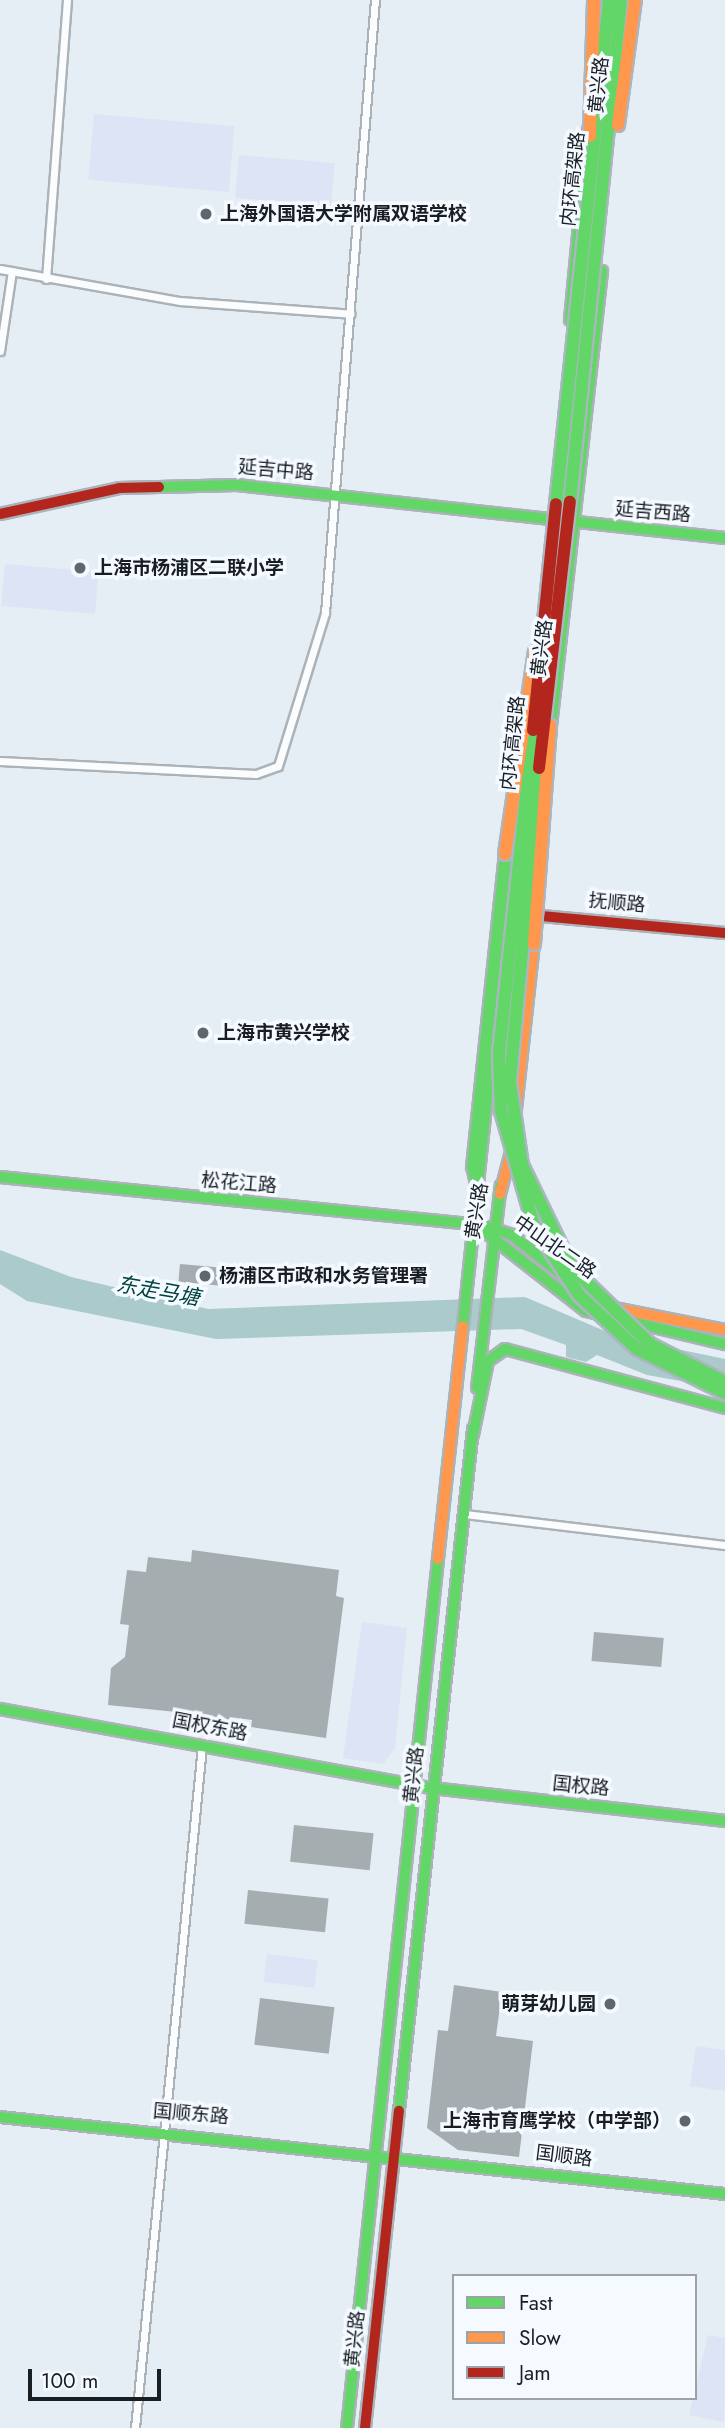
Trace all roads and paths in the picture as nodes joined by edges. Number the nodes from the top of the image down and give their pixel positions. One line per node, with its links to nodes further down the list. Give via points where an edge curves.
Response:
1 (67, 0): 12 (street)
2 (375, 0): 13 (street)
3 (595, 0): 9 (main road, bridge); 17 (main road, 黄兴路)
4 (609, 0): 9 (main road, 内环高架路, bridge)
5 (621, 0): 8 (main road, 内环高架路, bridge)
6 (626, 0): 18 (main road, 黄兴路)
7 (635, 0): 8 (main road, bridge)
8 (604, 212): 21 (main road, 内环高架路, bridge)
9 (584, 261): 20 (main road, 内环高架路, bridge)
10 (0, 269): 11 (street)
11 (12, 271): 12 (street); 14 (street)
12 (46, 279): 13 (street, via 180,301)
13 (351, 314): 15 (street)
14 (0, 351)
15 (340, 497): 16 (main road, 延吉中路, via 167,483); 17 (main road, 延吉中路); 22 (street, via 322,637 278,766 268,773)
16 (0, 514)
17 (550, 522): 18 (main road, 延吉西路); 23 (main road, 黄兴路)
18 (577, 524): 19 (main road, 延吉西路); 24 (main road, 黄兴路)
19 (725, 538)
20 (551, 573): 27 (main road, bridge, via 505,854 472,1167); 34 (main road, 内环高架路, bridge, via 499,1055 506,1141 534,1226 579,1294 637,1349)
21 (550, 677): 28 (main road, bridge, via 551,762 534,944 513,1144); 33 (main road, 内环高架路, bridge, via 509,1066 517,1144 548,1226 586,1283 650,1344)
22 (0, 761)
23 (506, 913): 24 (main road, 抚顺路); 27 (main road, 黄兴路)
24 (530, 915): 25 (main road, 抚顺路); 28 (main road, 黄兴路)
25 (725, 933)
26 (0, 1177): 29 (main road, 松花江路)
27 (478, 1192): 29 (main road, 黄兴路)
28 (500, 1194): 30 (main road, 黄兴路)
29 (475, 1224): 30 (main road, 中山北二路); 41 (main road, 黄兴路)
30 (493, 1233): 31 (main road, 中山北二路, via 602,1303); 32 (main road, 中山北二路, via 586,1311); 36 (main road, 黄兴路)
31 (725, 1330)
32 (725, 1344)
33 (725, 1382)
34 (725, 1393)
35 (725, 1408): 36 (main road, via 499,1351 485,1370)
36 (473, 1435): 37 (main road, 黄兴路)
37 (464, 1514): 38 (street); 42 (main road, 黄兴路)
38 (725, 1545)
39 (0, 1709): 40 (main road, 国权东路)
40 (202, 1746): 41 (main road, 国权东路); 45 (street)
41 (412, 1783): 42 (main road, 国权东路); 46 (main road, 黄兴路)
42 (432, 1788): 43 (main road, 国权路); 47 (main road, 黄兴路)
43 (725, 1821)
44 (0, 2117): 45 (main road, 国顺东路)
45 (162, 2131): 46 (main road, 国顺东路); 49 (street)
46 (379, 2154): 47 (main road, 国顺东路); 50 (main road, 黄兴路)
47 (398, 2155): 48 (main road, 国顺路); 51 (main road, 黄兴路)
48 (725, 2194)
49 (135, 2428)
50 (347, 2428)
51 (365, 2428)

